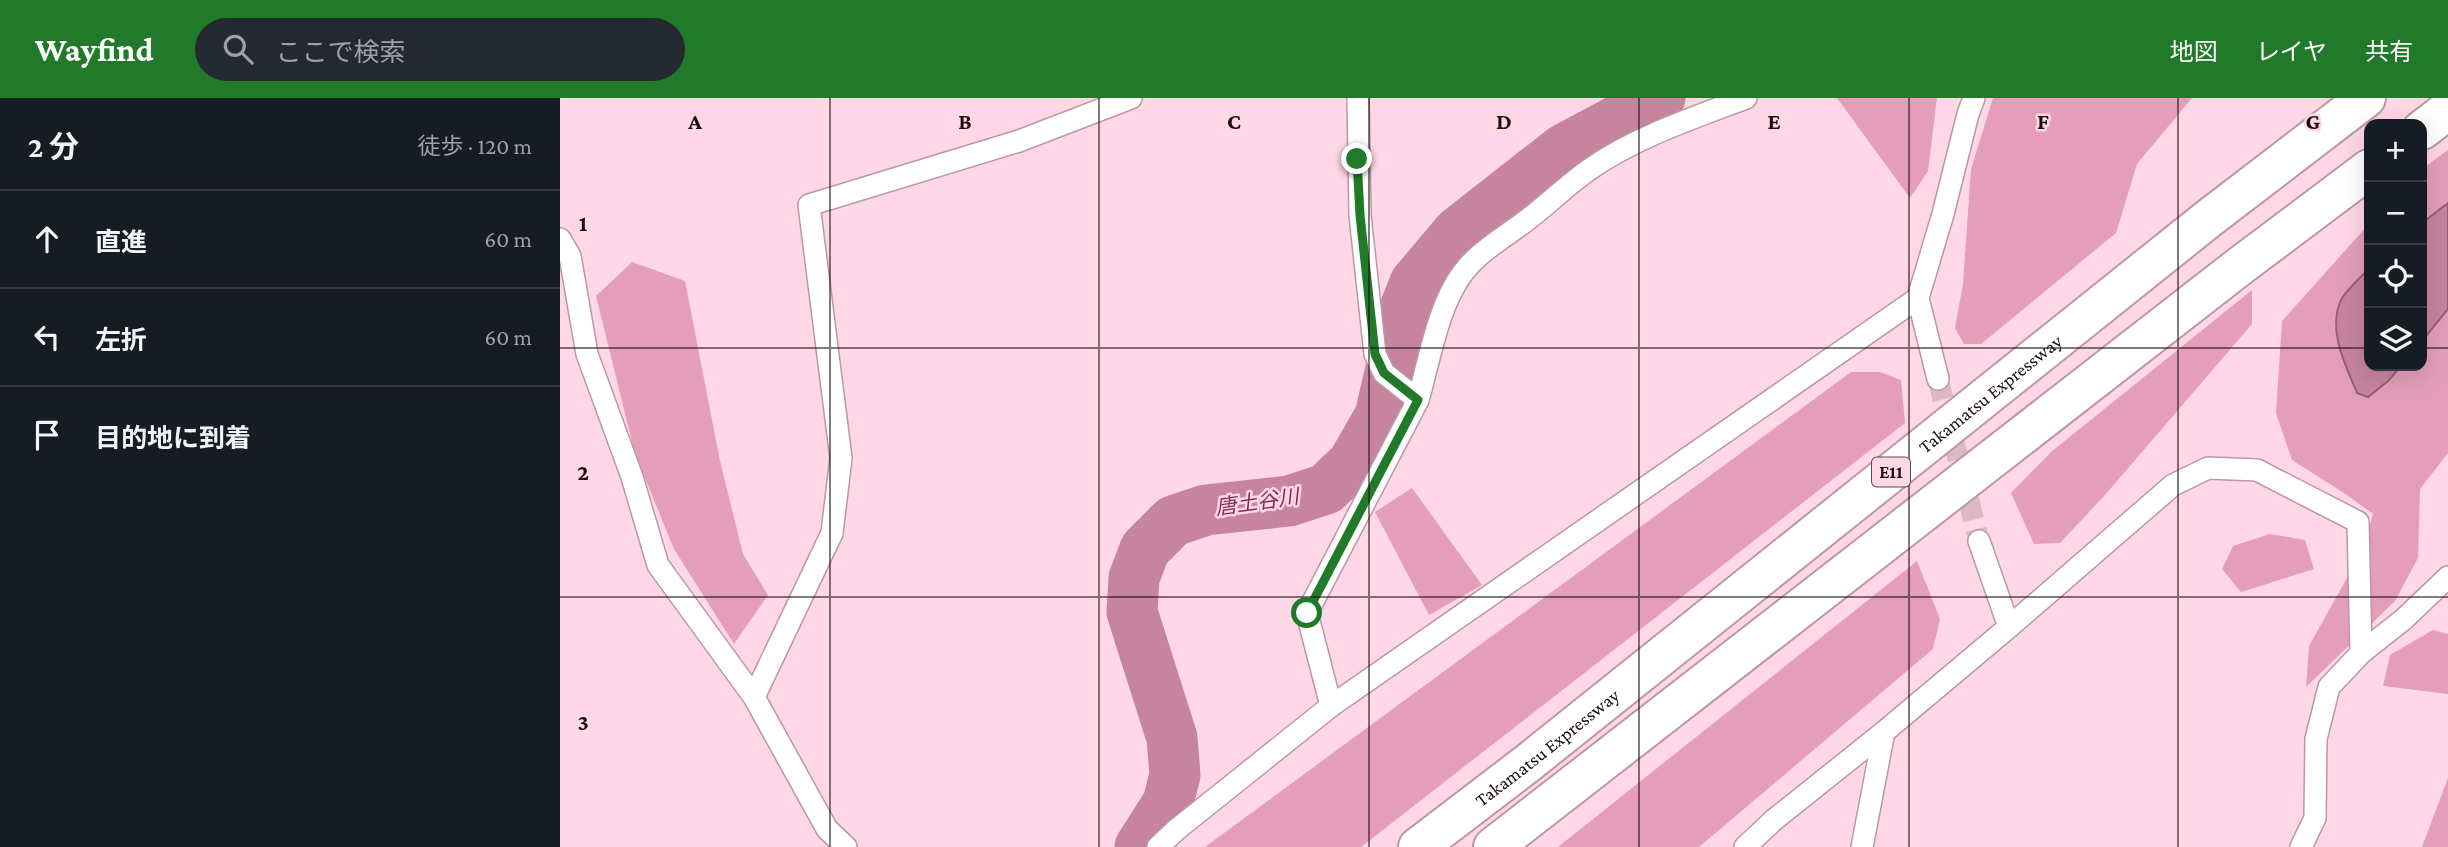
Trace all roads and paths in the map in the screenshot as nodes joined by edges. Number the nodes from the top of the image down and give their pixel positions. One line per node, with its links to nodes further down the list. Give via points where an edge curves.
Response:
1 (1131, 98): 17 (street, via 1019,141 809,205 841,458 832,533)
2 (1358, 98): 12 (street, via 1360,215 1375,354 1384,373)
3 (1746, 98): 12 (street, via 1647,138 1590,169 1478,257 1452,292)
4 (1974, 98): 10 (street)
5 (2366, 98): 22 (highway, Takamatsu Expressway / E11)
6 (2448, 110): 7 (highway)
7 (2427, 126)
8 (2364, 173): 23 (highway, E11)
9 (560, 239): 17 (street, via 570,256 587,354 658,565)
10 (1918, 298): 11 (street); 18 (street)
11 (1938, 379)
12 (1413, 396): 18 (street, via 1307,613)
13 (1979, 541): 15 (street)
14 (2448, 577): 16 (street)
15 (2009, 627): 16 (street, via 2172,485 2208,468 2257,470 2358,522); 19 (street)
16 (2361, 653): 26 (street, via 2329,687 2316,738 2315,818)
17 (754, 697): 20 (street, via 827,830)
18 (1331, 706): 21 (street)
19 (1884, 732): 24 (street); 25 (street)
20 (846, 847)
21 (1158, 847)
22 (1418, 847)
23 (1493, 847)
24 (1745, 847)
25 (1862, 847)
26 (2301, 847)

